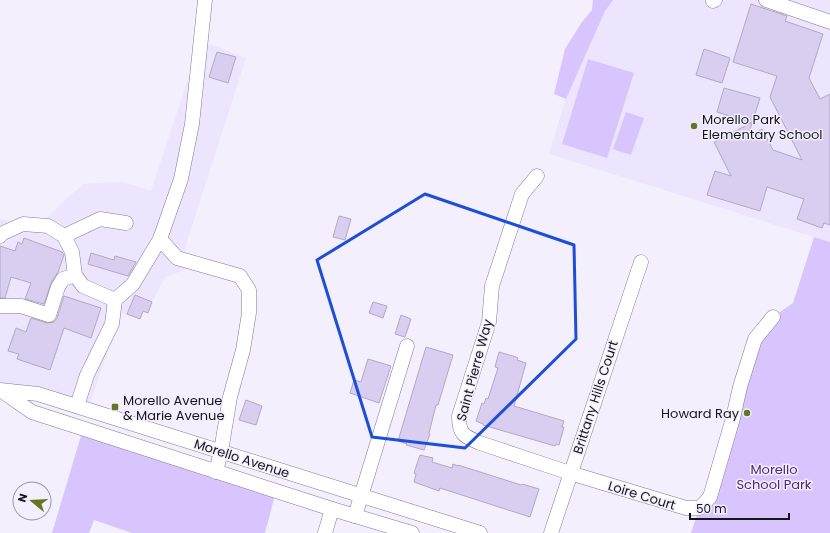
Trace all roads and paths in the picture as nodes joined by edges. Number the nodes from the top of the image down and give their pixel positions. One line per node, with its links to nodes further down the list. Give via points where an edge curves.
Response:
1 (205, 0): 8 (street, via 192,124 181,179)
2 (766, 0): 3 (street)
3 (830, 22)
4 (537, 176): 19 (street, Saint Pierre Way, via 522,194 492,286 489,322 459,416 459,427 465,436 480,443)
5 (126, 223): 7 (street, via 100,219)
6 (0, 236): 7 (street, via 23,224 48,226)
7 (64, 236): 10 (street, via 72,252)
8 (160, 240): 11 (street, via 133,284); 17 (street, via 177,258 240,276 249,290 249,313 243,350 230,397)
9 (641, 262): 19 (street, Brittany Hills Court)
10 (75, 275): 11 (street, via 83,286); 12 (street, via 63,279 49,315 21,306)
11 (115, 300): 16 (street, via 112,324 87,375)
12 (0, 306)
13 (773, 317): 19 (street, Loire Court, via 755,339 710,497 700,508 686,508)
14 (407, 346): 20 (street)
15 (1, 392): 16 (street, Morello Avenue, via 38,394); 18 (street, Morello Avenue, via 32,412)
16 (77, 406): 17 (street, Morello Avenue)
17 (221, 451): 18 (street); 20 (street, Morello Avenue)
18 (216, 472): 21 (street, Morello Avenue)
19 (570, 473): 26 (street, Brittany Hills Court)
20 (361, 496): 22 (street); 25 (street, Morello Avenue)
21 (332, 509): 22 (street, Morello Avenue); 23 (street)
22 (355, 516): 24 (street, Morello Avenue)
23 (325, 533)
24 (412, 533)
25 (480, 533)
26 (551, 533)

